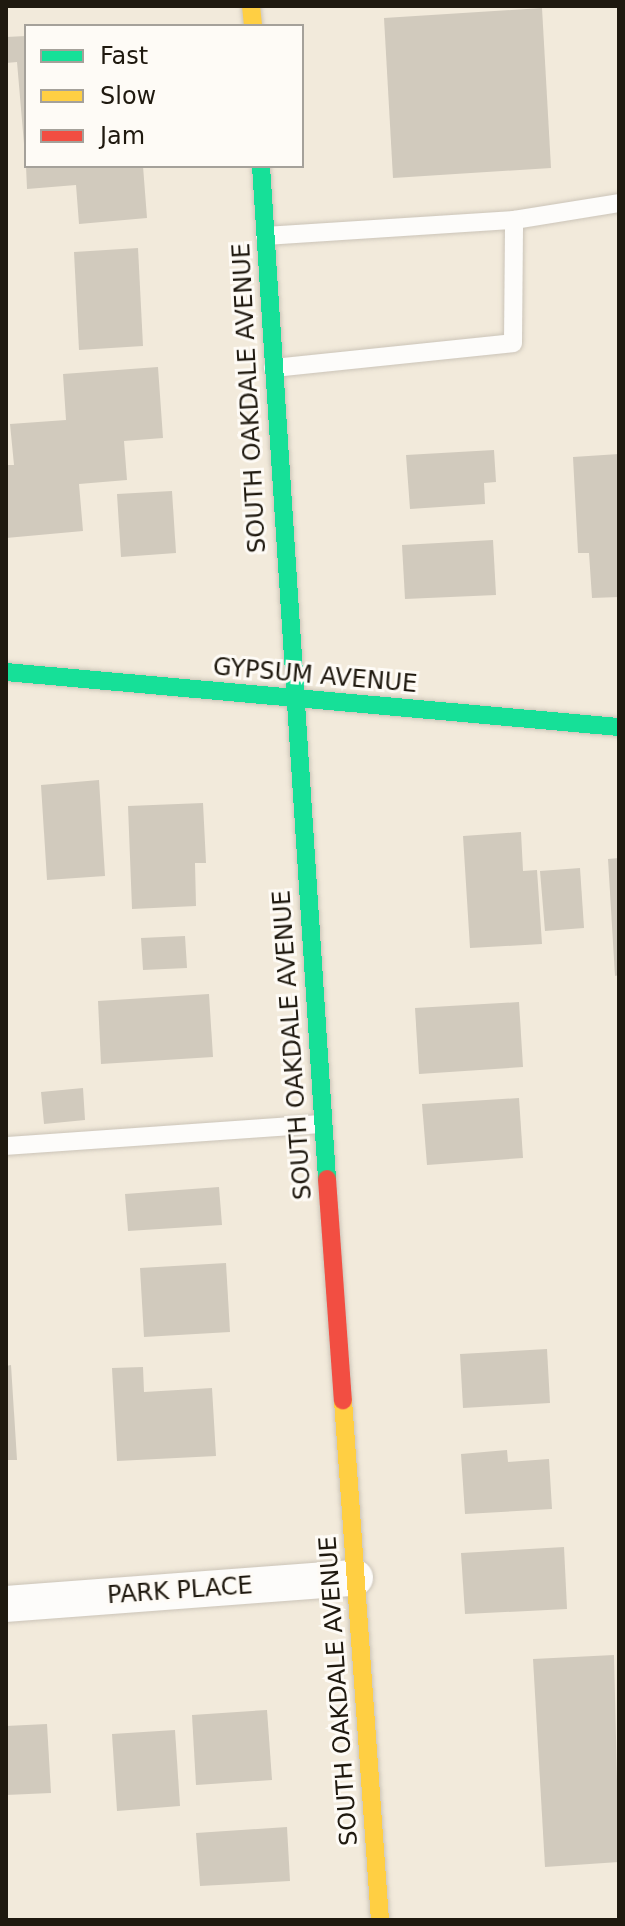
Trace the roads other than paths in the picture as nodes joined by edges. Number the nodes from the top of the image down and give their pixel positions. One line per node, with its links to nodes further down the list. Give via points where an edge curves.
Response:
1 (261, 168): 4 (street, SOUTH OAKDALE AVENUE)
2 (619, 203): 3 (lane)
3 (514, 220): 4 (lane); 5 (lane, via 513,343)
4 (265, 236): 5 (street, SOUTH OAKDALE AVENUE)
5 (273, 368): 7 (street, SOUTH OAKDALE AVENUE)
6 (6, 672): 7 (street, GYPSUM AVENUE)
7 (292, 698): 8 (street, GYPSUM AVENUE); 9 (street, SOUTH OAKDALE AVENUE)
8 (619, 727)
9 (322, 1124): 10 (lane); 11 (street, SOUTH OAKDALE AVENUE)
10 (6, 1146)
11 (355, 1578): 12 (street, PARK PLACE); 13 (street, SOUTH OAKDALE AVENUE)
12 (6, 1604)
13 (380, 1920)

